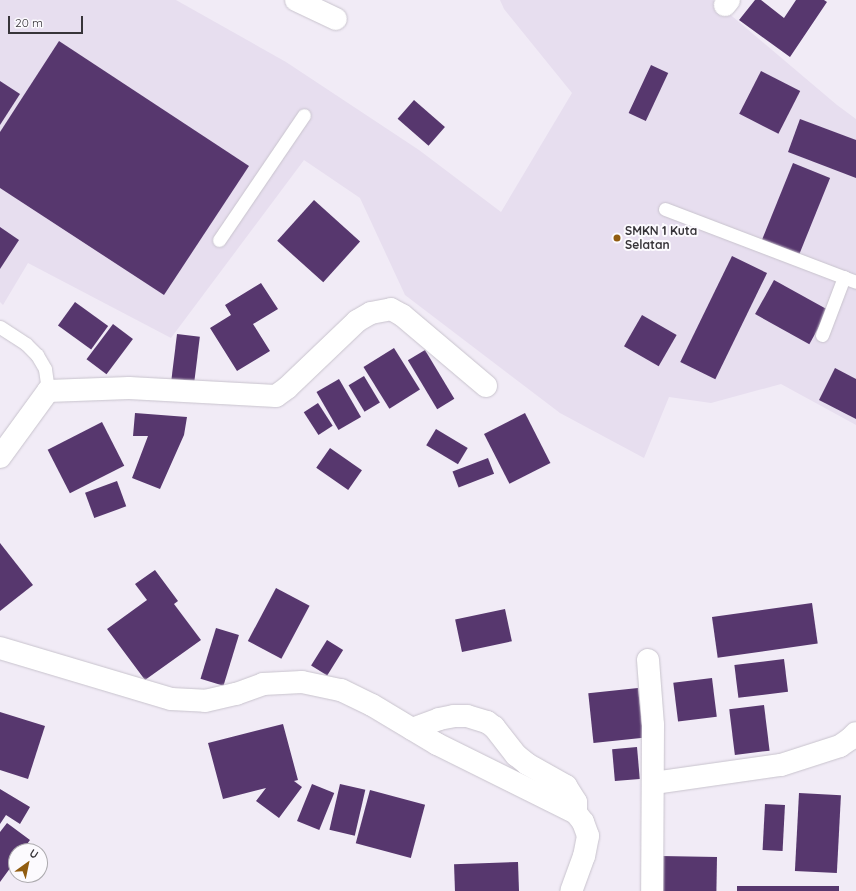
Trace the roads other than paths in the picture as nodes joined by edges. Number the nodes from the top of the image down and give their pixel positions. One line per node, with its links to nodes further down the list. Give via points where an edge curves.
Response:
1 (296, 0): 2 (street)
2 (336, 19)
3 (304, 115): 5 (lane)
4 (664, 209): 6 (lane)
5 (219, 240)
6 (844, 277): 7 (lane); 9 (lane)
7 (856, 282)
8 (0, 328): 11 (lane, via 26,344 37,355 45,369)
9 (822, 335)
10 (486, 386): 11 (street, via 402,315 391,309 371,313 357,321 276,396 130,388)
11 (48, 391): 12 (street)
12 (0, 457)
13 (0, 648): 15 (street, via 171,699 205,702 263,684 302,682 341,690)
14 (648, 660): 17 (street)
15 (412, 729): 18 (street); 18 (street, via 454,716 467,716 487,722 527,764 566,786 576,802)
16 (856, 733): 17 (street, via 840,746 781,765)
17 (654, 783): 20 (street)
18 (576, 813): 19 (street, via 583,822 588,836 584,856)
19 (571, 891)
20 (652, 891)

